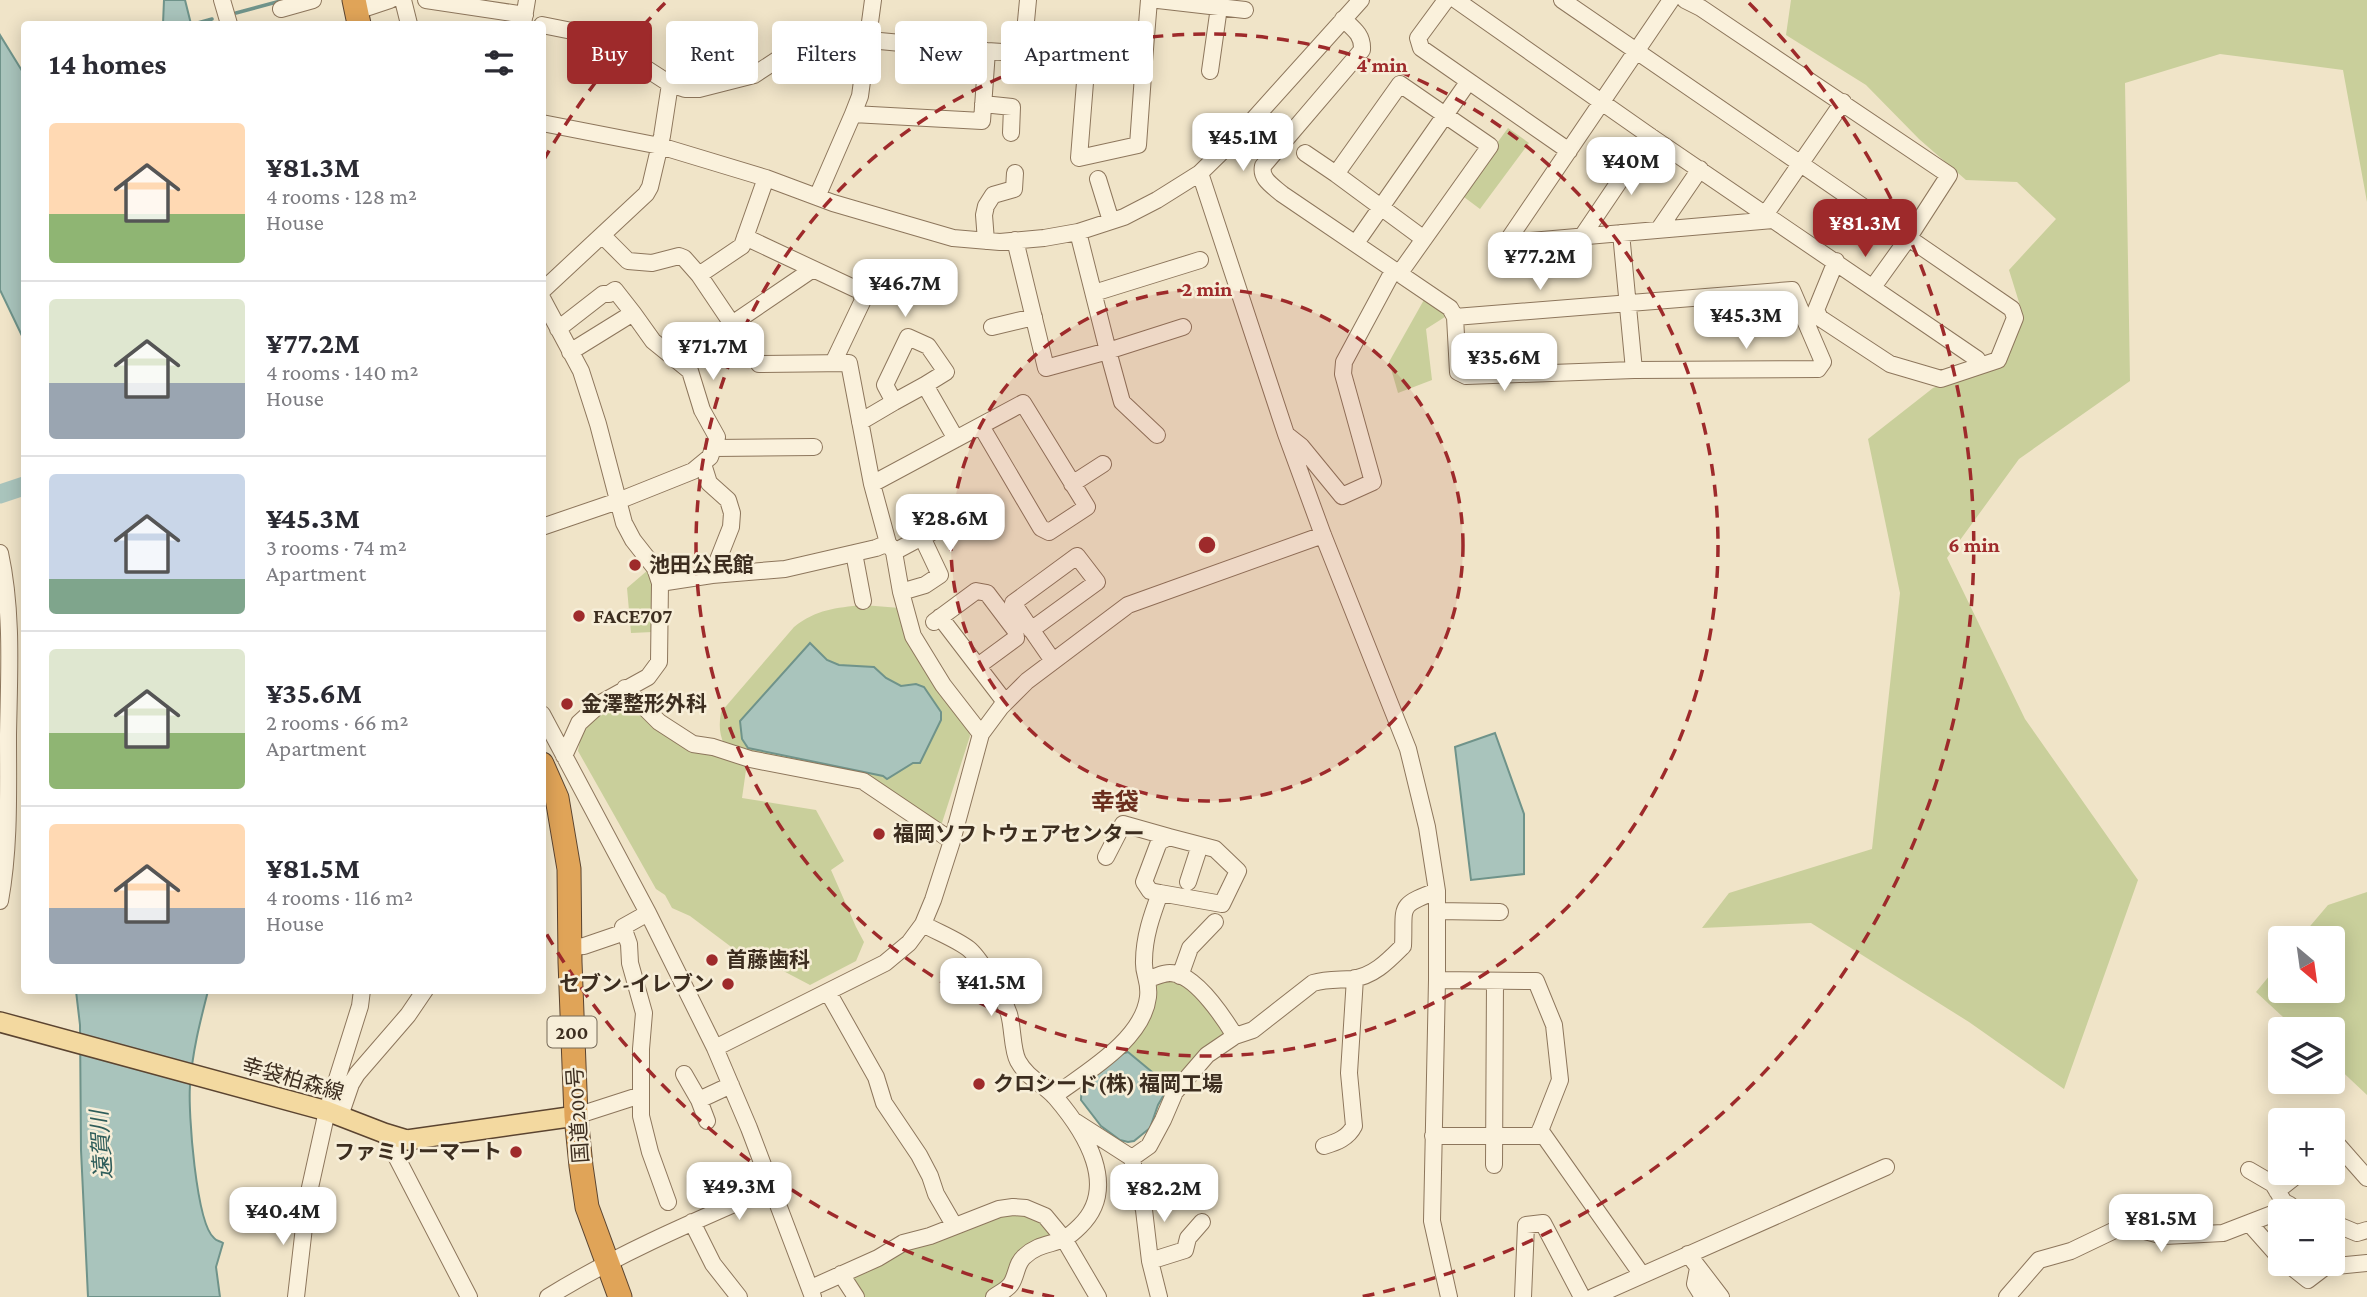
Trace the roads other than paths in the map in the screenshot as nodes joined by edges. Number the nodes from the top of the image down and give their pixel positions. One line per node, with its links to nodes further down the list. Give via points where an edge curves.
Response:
1 (222, 0): 21 (street)
2 (313, 0): 16 (street)
3 (390, 0): 18 (street)
4 (403, 0): 22 (street)
5 (426, 0): 19 (street)
6 (873, 0): 23 (street)
7 (1028, 0): 24 (street)
8 (1149, 0): 25 (street)
9 (1158, 0): 15 (street)
10 (1361, 0): 20 (street)
11 (1446, 0): 48 (street, via 1418,38 1421,48)
12 (1456, 0): 39 (street)
13 (1562, 0): 28 (street)
14 (1673, 1): 28 (street); 40 (street, via 1701,8)
15 (1219, 4): 17 (street); 30 (street)
16 (281, 9)
17 (1245, 10)
18 (357, 12)
19 (530, 19)
20 (1343, 19): 53 (street); 71 (street, via 1359,33 1362,50 1261,173 1282,194)
21 (228, 21)
22 (408, 21)
23 (871, 21)
24 (1026, 21)
25 (1147, 21)
26 (546, 23): 31 (street, via 602,40)
27 (987, 51): 29 (street)
28 (1637, 51): 39 (street); 50 (street)
29 (1001, 52)
30 (1210, 71)
31 (666, 81)
32 (670, 84): 33 (street, via 685,89); 47 (street)
33 (719, 84)
34 (861, 84): 42 (street)
35 (985, 84): 41 (street)
36 (1085, 84): 37 (street, via 1079,158 1138,145)
37 (1142, 84)
38 (1464, 88): 43 (street)
39 (1602, 101): 46 (street); 48 (street)
40 (1843, 102): 50 (street); 66 (street, via 1950,175)
41 (983, 104): 42 (street, via 982,121); 45 (street, via 1012,107)
42 (853, 114): 57 (street)
43 (1445, 115): 54 (street, via 1400,84); 58 (street); 68 (street, via 1490,146)
44 (546, 124): 47 (street)
45 (1011, 133)
46 (1650, 136): 51 (street); 67 (street)
47 (660, 146): 55 (street); 64 (street, via 646,194)
48 (1569, 151): 67 (street, via 1506,243)
49 (1305, 153): 54 (street)
50 (1801, 163): 59 (street); 66 (street)
51 (1700, 169): 59 (street); 61 (street)
52 (1015, 173): 70 (street, via 1014,190 993,195 986,206)
53 (1200, 173): 60 (street); 98 (street)
54 (1336, 174): 58 (street)
55 (766, 178): 57 (street); 65 (street)
56 (1098, 179): 60 (street)
57 (817, 197): 70 (street, via 953,238)
58 (1381, 207): 68 (street); 71 (street)
59 (1769, 218): 61 (street); 73 (street)
60 (1111, 221): 62 (street)
61 (1659, 229): 63 (street)
62 (1078, 232): 69 (street); 79 (street)
63 (1621, 233): 67 (street); 80 (street)
64 (603, 236): 76 (street, via 628,261 652,263 680,256); 77 (street)
65 (745, 237): 74 (street); 76 (street, via 742,246)
66 (1909, 237): 78 (street); 92 (street, via 2012,309 2015,318 1998,360)
67 (1581, 238)
68 (1424, 239): 75 (street)
69 (1015, 240): 70 (street); 83 (street)
70 (986, 241)
71 (1356, 243): 75 (street)
72 (1200, 260): 79 (street)
73 (1836, 261): 78 (street); 92 (street, via 1816,310 1820,318 1890,364 1941,379)
74 (813, 269): 85 (street); 91 (street, via 860,291 863,300)
75 (1396, 272): 84 (street, via 1450,308); 98 (street, via 1344,362 1343,374 1373,482 1342,496)
76 (699, 275): 85 (street)
77 (546, 287)
78 (1873, 287): 92 (street, via 1977,359)
79 (1094, 293): 89 (street)
80 (1628, 303): 84 (street); 93 (street); 93 (street, via 1792,290 1823,362 1818,369)
81 (546, 306): 88 (street)
82 (633, 313): 88 (street, via 615,290 603,293); 90 (street); 102 (street, via 653,341 690,371 702,410 717,437)
83 (1034, 317): 86 (street); 89 (street, via 1046,368)
84 (1455, 317): 93 (street, via 1458,372 1466,376)
85 (732, 324): 91 (street, via 759,364)
86 (992, 327)
87 (1183, 327): 89 (street)
88 (558, 329): 90 (street)
89 (1108, 351): 99 (street, via 1122,402)
90 (570, 352): 107 (street, via 581,371)
91 (833, 363): 96 (street, via 849,363)
92 (1980, 366)
93 (1634, 370)
94 (925, 386): 95 (street); 95 (street, via 946,372 928,346 908,337 885,385); 100 (street)
95 (894, 402): 96 (street)
96 (860, 422): 105 (street)
97 (981, 426): 100 (street); 106 (street, via 1023,403); 106 (street, via 1041,528 1049,532 1087,507)
98 (1286, 434): 110 (street)
99 (1157, 435)
100 (956, 439): 105 (street)
101 (814, 447): 102 (street)
102 (714, 449): 103 (street)
103 (703, 464): 107 (street); 115 (street, via 709,483 728,500 732,513)
104 (1103, 464): 106 (street)
105 (872, 484): 112 (street)
106 (1073, 484)
107 (618, 501): 109 (street); 116 (street, via 624,523)
108 (967, 515): 111 (street)
109 (546, 526)
110 (1322, 535): 121 (street, via 1128,605); 137 (street, via 1408,749)
111 (922, 537): 112 (street); 117 (street, via 940,575)
112 (891, 547): 113 (street); 117 (street)
113 (854, 552): 115 (street, via 785,569); 118 (street)
114 (0, 553): 119 (street)
115 (712, 575): 116 (street)
116 (660, 583): 123 (street, via 659,662 648,677)
117 (901, 592): 127 (street, via 920,649)
118 (863, 601)
119 (3, 605): 124 (street)
120 (1031, 629): 120 (street, via 1013,603 1077,556 1097,582); 121 (street)
121 (1053, 661): 125 (street)
122 (978, 666): 122 (street, via 937,620 976,591 987,593 1016,638); 125 (street)
123 (625, 688): 128 (street, via 579,723); 133 (street, via 659,722 693,744 863,781)
124 (4, 692): 139 (street, via 8,811)
125 (1005, 702): 127 (street)
126 (546, 722): 128 (street)
127 (981, 734): 133 (street)
128 (564, 756): 130 (street)
129 (546, 773): 131 (highway, 国道200号 / 200)
130 (581, 788): 131 (street); 142 (street)
131 (557, 798): 146 (highway, 国道200号 / 200, via 569,869)
132 (1169, 837): 134 (street); 135 (street, via 1123,824); 138 (street, via 1159,842 1144,882 1150,891)
133 (952, 841): 144 (street)
134 (1200, 845): 136 (street); 138 (street, via 1215,849 1238,871 1222,904)
135 (1106, 857)
136 (1188, 882)
137 (1437, 891): 140 (street); 148 (street, via 1406,906 1403,946 1391,959 1375,972)
138 (1160, 893): 149 (street, via 1145,946 1144,972)
139 (0, 901)
140 (1437, 911): 141 (street); 150 (street)
141 (1500, 912)
142 (648, 913): 145 (street, via 623,927); 157 (street)
143 (1214, 922): 147 (street, via 1190,948)
144 (923, 924): 152 (street, via 885,963); 161 (street, via 970,950 1008,1011 1016,1056 1024,1071)
145 (625, 932): 146 (street); 160 (street, via 644,1013)
146 (570, 947): 164 (highway, 国道200号 / 200)
147 (1180, 976): 149 (street, via 1166,973); 156 (street, via 1221,1012)
148 (1355, 978): 156 (street, via 1313,983 1253,1030); 171 (street, via 1349,1073 1354,1126 1344,1138)
149 (1149, 979): 161 (street, via 1148,999 1136,1028)
150 (1437, 980): 151 (street); 169 (street)
151 (1495, 981): 167 (street, via 1536,981 1554,1025 1560,1080); 170 (street)
152 (828, 992): 157 (street); 187 (street, via 876,1077 884,1103 919,1155)
153 (362, 994): 163 (street)
154 (422, 994): 163 (street)
155 (0, 1022): 163 (main road, 幸袋柏森線)
156 (1236, 1037): 173 (street, via 1197,1065 1175,1093 1149,1146)
157 (715, 1048): 159 (street)
158 (684, 1074): 162 (street)
159 (731, 1085): 162 (street); 179 (street)
160 (641, 1095): 164 (street); 182 (street, via 650,1152)
161 (1054, 1096): 166 (street)
162 (699, 1100): 165 (street)
163 (328, 1112): 168 (main road, 幸袋柏森線); 202 (street, via 307,1201)
164 (576, 1116): 168 (main road, 幸袋柏森線, via 407,1140); 195 (highway, 国道200号 / 200, via 587,1206)
165 (707, 1121)
166 (1074, 1121): 173 (street); 190 (street, via 1091,1153 1099,1183 1090,1216)
167 (1540, 1130): 170 (street, via 1538,1136); 199 (street)
168 (384, 1133): 203 (street)
169 (1433, 1136): 170 (street); 211 (street, via 1432,1221)
170 (1494, 1137): 174 (street)
171 (1325, 1146)
172 (2345, 1152): 177 (street)
173 (1132, 1158): 193 (street)
174 (1494, 1165)
175 (1886, 1167): 192 (street)
176 (2249, 1170): 180 (street)
177 (2367, 1178)
178 (2285, 1185): 180 (street)
179 (771, 1188): 184 (street); 201 (street)
180 (2277, 1191): 181 (street)
181 (2282, 1199)
182 (668, 1202)
183 (2268, 1217): 186 (street)
184 (692, 1222): 195 (street); 206 (street, via 713,1264)
185 (1202, 1222): 193 (street, via 1188,1238 1185,1250)
186 (2249, 1223): 191 (street); 217 (street, via 2223,1233 2164,1236 2129,1227 2117,1230 2039,1260)
187 (954, 1225): 190 (street, via 999,1209 1026,1208 1045,1216); 198 (street, via 903,1243)
188 (2345, 1228): 189 (street, via 2357,1233)
189 (2367, 1230)
190 (1064, 1239): 208 (street, via 1044,1243 1024,1256 1011,1284); 209 (street)
191 (2268, 1244)
192 (1688, 1254): 197 (street); 199 (street)
193 (1150, 1261): 210 (street)
194 (2367, 1263): 196 (street)
195 (606, 1264): 204 (street); 205 (highway, 国道200号 / 200)
196 (2345, 1265)
197 (1698, 1268): 215 (street, via 1695,1284); 216 (street)
198 (841, 1274): 201 (street); 207 (street)
199 (1642, 1275): 200 (street)
200 (1616, 1292): 214 (street)
201 (812, 1293)
202 (296, 1297)
203 (469, 1297)
204 (548, 1297)
205 (620, 1297)
206 (739, 1297)
207 (856, 1297)
208 (994, 1297)
209 (1098, 1297)
210 (1159, 1297)
211 (1449, 1297)
212 (1523, 1297): 213 (street, via 1526,1225 1543,1223)
213 (1582, 1297)
214 (1593, 1297)
215 (1703, 1297)
216 (1721, 1297)
217 (2007, 1297)

